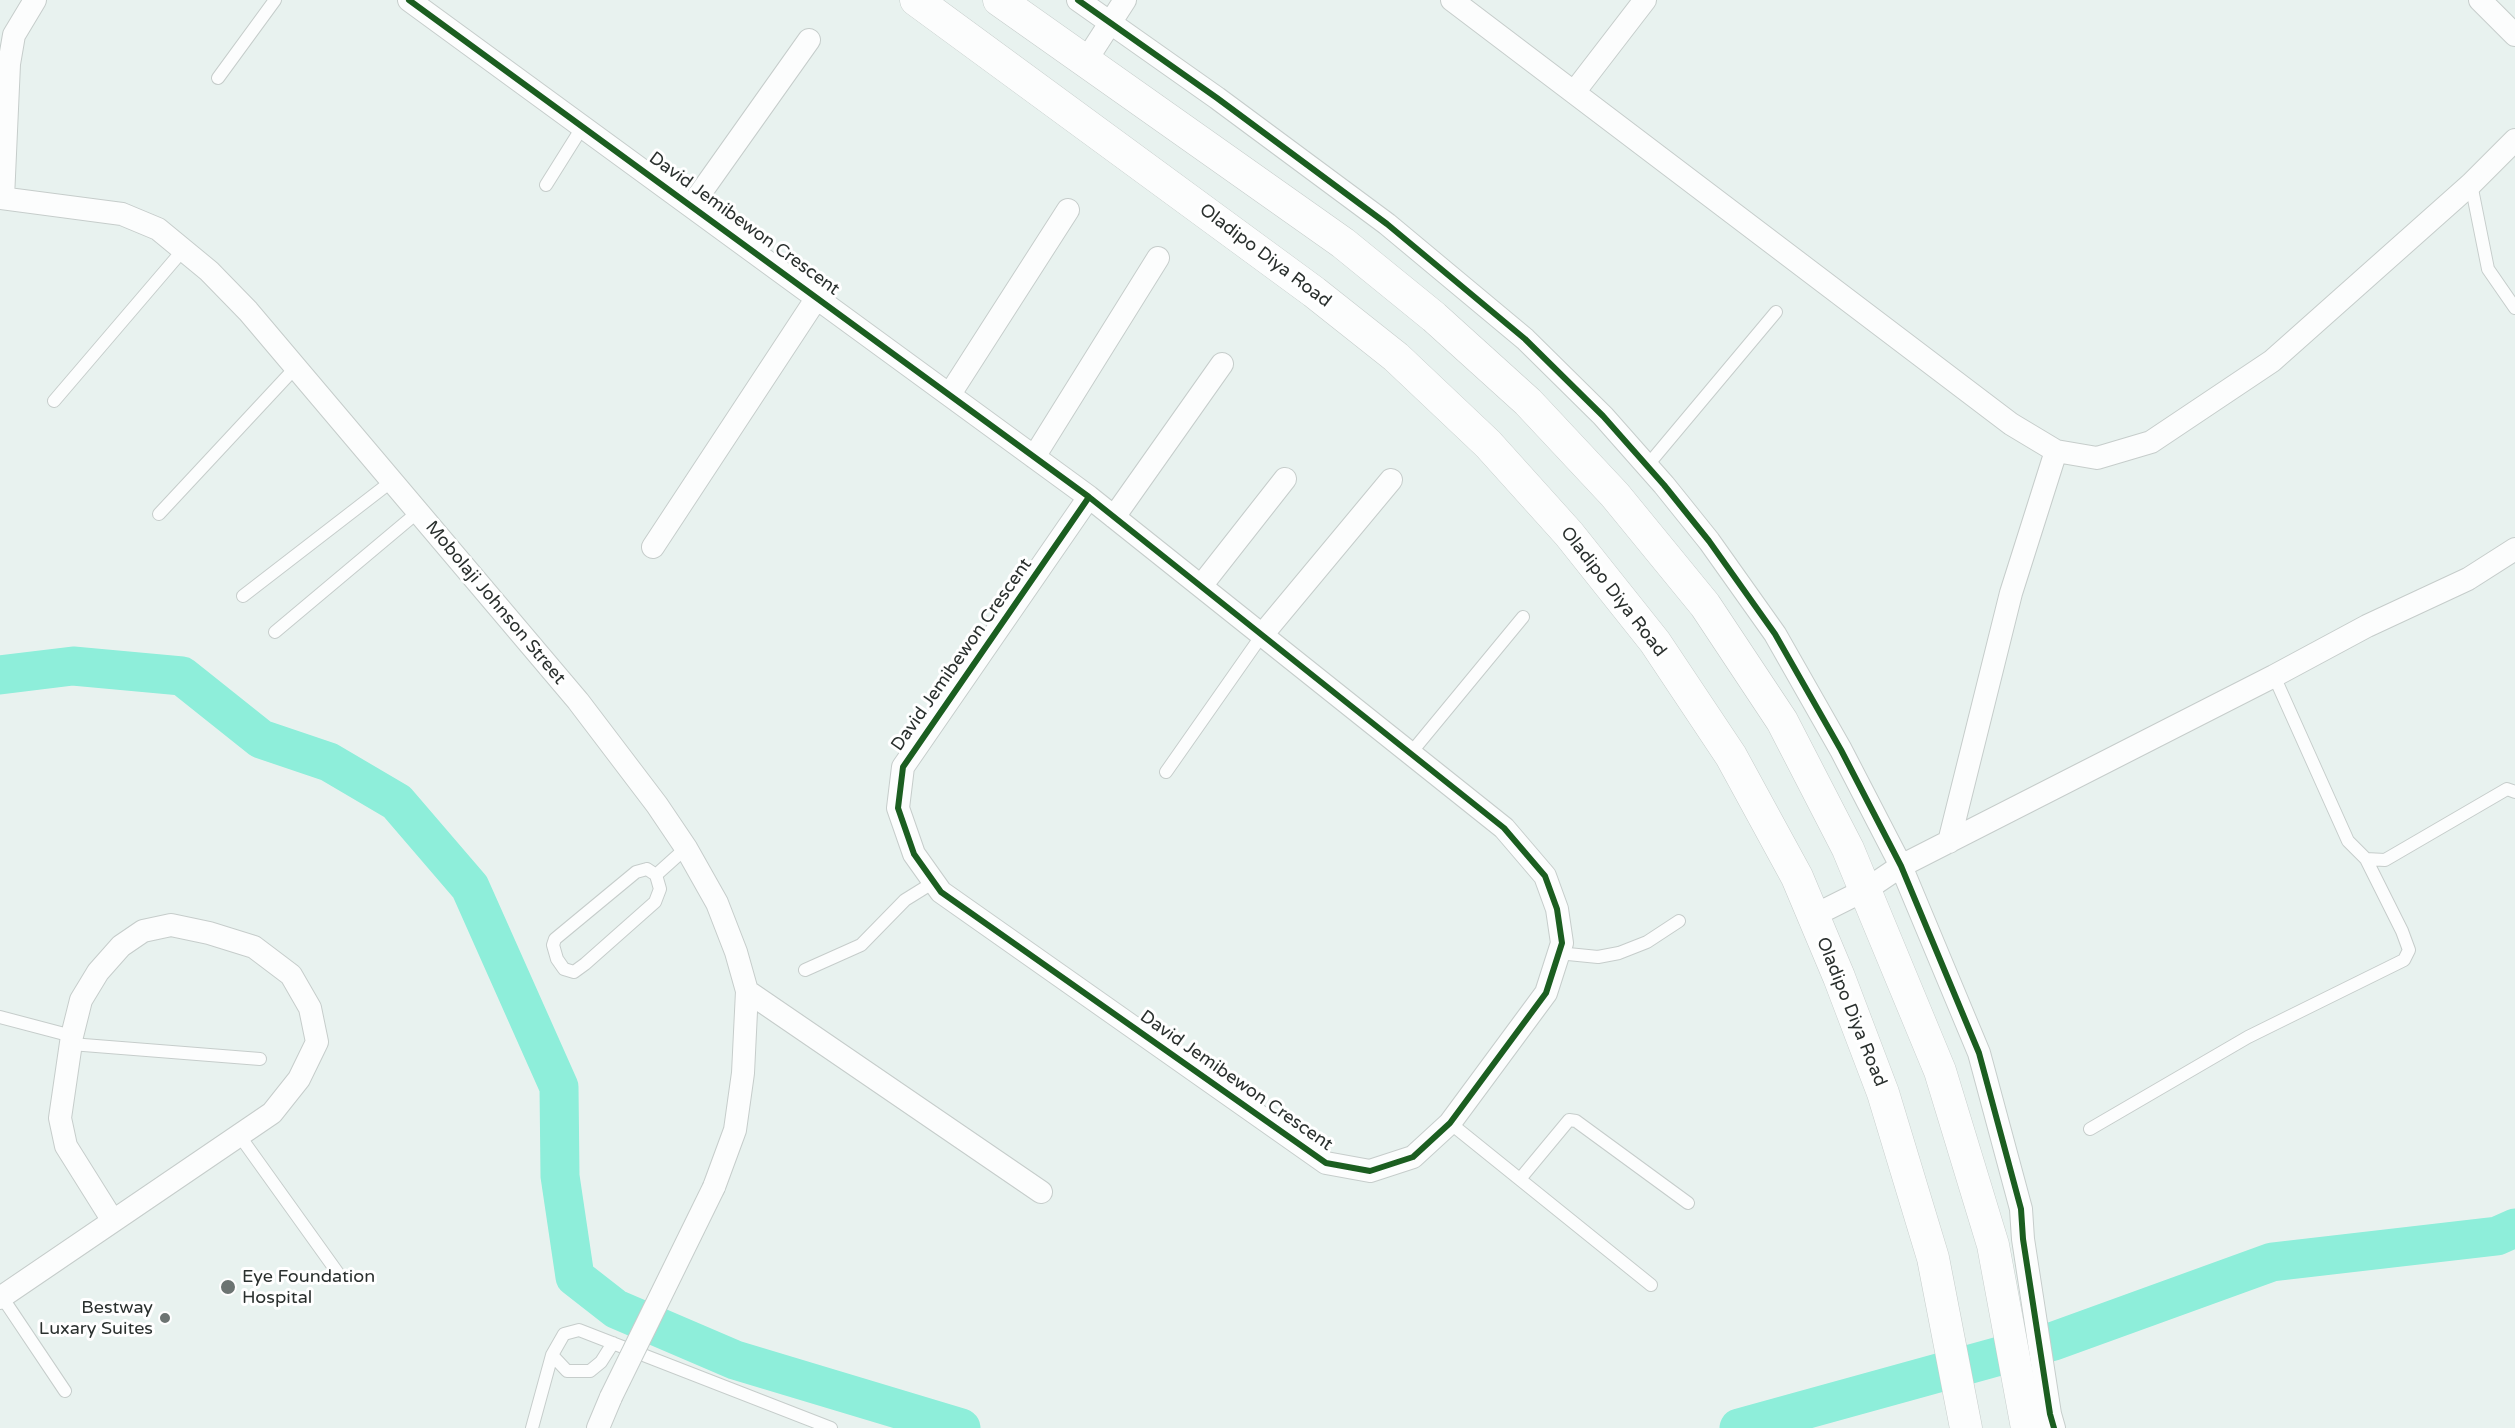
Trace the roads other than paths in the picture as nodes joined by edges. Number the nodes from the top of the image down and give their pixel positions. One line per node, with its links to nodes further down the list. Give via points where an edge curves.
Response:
1 (35, 0): 21 (street, via 14,35)
2 (275, 0): 15 (lane)
3 (409, 0): 17 (street, David Jemibewon Crescent)
4 (916, 0): 61 (main road, Oladipo Diya Road, via 1314,292 1396,357 1488,444 1569,534 1655,642 1731,756 1797,877)
5 (999, 0): 14 (main road)
6 (1078, 0): 11 (street)
7 (1125, 0): 11 (street)
8 (1452, 0): 16 (street)
9 (1645, 0): 16 (street)
10 (2480, 0): 12 (street)
11 (1110, 23): 14 (street); 35 (street, via 1293,154 1471,291 1596,408)
12 (2515, 35)
13 (809, 40): 22 (street)
14 (1085, 62): 60 (main road, via 1343,243 1434,317 1528,402 1615,495 1705,605 1782,720)
15 (218, 78)
16 (1575, 91): 33 (street, via 2011,424)
17 (583, 126): 20 (lane); 22 (street, David Jemibewon Crescent)
18 (2515, 140): 19 (street)
19 (2471, 184): 27 (lane, via 2488,269); 33 (street, via 2272,361 2151,442 2097,458)
20 (546, 185)
21 (1, 198): 24 (street, Mobolaji Johnson Street, via 122,214 158,229)
22 (692, 205): 26 (street, David Jemibewon Crescent)
23 (1068, 210): 31 (street)
24 (183, 250): 30 (street, Mobolaji Johnson Street, via 248,311); 32 (lane)
25 (1158, 258): 34 (street)
26 (818, 296): 31 (street, David Jemibewon Crescent); 43 (street)
27 (2515, 308)
28 (1776, 312): 35 (lane)
29 (1222, 364): 42 (street)
30 (296, 367): 38 (street, Mobolaji Johnson Street); 41 (lane)
31 (950, 394): 34 (street, David Jemibewon Crescent)
32 (54, 401)
33 (2056, 451): 54 (street, via 2011,593)
34 (1034, 457): 39 (street, David Jemibewon Crescent)
35 (1647, 466): 57 (street, via 1709,541 1775,634)
36 (1285, 479): 45 (street)
37 (1391, 480): 49 (street)
38 (392, 481): 40 (street, Mobolaji Johnson Street); 46 (lane)
39 (1089, 497): 42 (street, David Jemibewon Crescent); 59 (street, David Jemibewon Crescent, via 903,767 898,808 914,854)
40 (418, 512): 48 (lane); 55 (street, Mobolaji Johnson Street, via 578,701)
41 (159, 514)
42 (1114, 517): 45 (street, David Jemibewon Crescent)
43 (653, 547)
44 (2515, 549): 50 (street, via 2468,579 2367,626)
45 (1201, 586): 49 (street, David Jemibewon Crescent)
46 (243, 596)
47 (1523, 617): 51 (lane)
48 (275, 632)
49 (1262, 635): 51 (street, David Jemibewon Crescent); 52 (lane)
50 (2274, 676): 54 (street); 56 (lane, via 2348,841)
51 (1410, 754): 63 (street, David Jemibewon Crescent, via 1504,828 1545,876 1557,909 1562,943)
52 (1166, 772)
53 (2515, 792): 56 (lane, via 2506,789 2385,860)
54 (1949, 842): 57 (street)
55 (686, 848): 58 (lane); 65 (street, Mobolaji Johnson Street, via 717,903)
56 (2366, 860): 70 (lane, via 2402,931 2409,950 2404,960 2248,1037)
57 (1901, 866): 60 (street); 76 (street, via 1979,1053 2021,1209)
58 (656, 875): 58 (lane, via 647,869 636,872 555,939 557,959 564,969 574,972 585,964 655,902 660,889)
59 (934, 882): 64 (lane, via 904,900 861,945); 69 (street, David Jemibewon Crescent, via 951,899 1326,1164 1370,1171 1413,1157)
60 (1867, 889): 61 (street); 76 (main road)
61 (1813, 916): 87 (main road, Oladipo Diya Road, via 1883,1092 1934,1257)
62 (1679, 921): 63 (lane, via 1647,942 1619,953 1598,957)
63 (1558, 953): 69 (street, David Jemibewon Crescent, via 1546,993)
64 (805, 970)
65 (747, 991): 73 (street); 85 (street, Mobolaji Johnson Street, bridge, via 743,1073 735,1130 714,1186)
66 (0, 1017): 67 (lane)
67 (72, 1040): 68 (lane); 71 (street, via 81,1000 98,972 121,946 143,931 171,925 254,948 291,975 310,1008 317,1042 299,1079 272,1113); 75 (street, via 60,1118 66,1146)
68 (260, 1059)
69 (1450, 1123): 72 (lane)
70 (2090, 1129)
71 (239, 1135): 75 (street); 77 (lane)
72 (1520, 1179): 74 (lane, via 1569,1120 1576,1121); 78 (lane)
73 (1041, 1192)
74 (1688, 1203)
75 (113, 1221): 79 (street)
76 (2008, 1242): 83 (main road)
77 (340, 1276)
78 (1651, 1285)
79 (1, 1298): 82 (lane)
80 (613, 1343): 81 (lane, via 573,1330 564,1334); 81 (lane, via 590,1371 567,1371); 86 (lane)
81 (552, 1355): 84 (lane)
82 (65, 1391)
83 (2039, 1422)
84 (532, 1428)
85 (598, 1428)
86 (831, 1428)
87 (1966, 1428)

